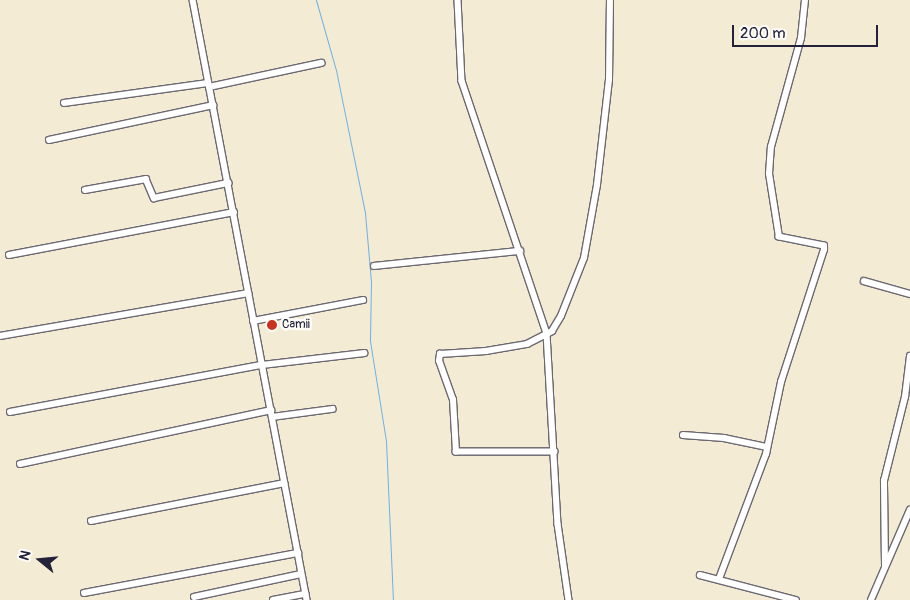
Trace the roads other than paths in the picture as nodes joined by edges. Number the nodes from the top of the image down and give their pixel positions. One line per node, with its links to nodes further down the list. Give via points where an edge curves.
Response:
1 (193, 0): 6 (street)
2 (458, 0): 13 (street, via 462,81)
3 (610, 0): 21 (street, via 603,142 584,258 561,316)
4 (805, 0): 30 (street, via 801,38 771,147 769,174 779,237 824,246 824,250 781,382)
5 (321, 63): 6 (street)
6 (209, 85): 7 (street); 8 (street)
7 (64, 104)
8 (213, 105): 9 (street); 10 (street)
9 (49, 140)
10 (228, 183): 11 (street, via 154,198 146,179); 12 (street)
11 (85, 190)
12 (234, 212): 14 (street); 17 (street)
13 (520, 251): 15 (street); 21 (street)
14 (9, 255)
15 (374, 266)
16 (864, 281): 18 (street)
17 (248, 293): 20 (street); 22 (street)
18 (910, 294)
19 (363, 300): 20 (street)
20 (253, 321): 25 (street)
21 (547, 334): 31 (street); 31 (street, via 519,345 440,354 439,361 453,400 456,452)
22 (0, 336)
23 (364, 353): 25 (street)
24 (910, 356): 37 (street, via 905,397 884,481)
25 (262, 365): 27 (street); 28 (street)
26 (332, 409): 28 (street)
27 (10, 412)
28 (272, 414): 32 (street); 33 (street)
29 (684, 435): 30 (street, via 724,438)
30 (767, 447): 40 (street)
31 (555, 452): 45 (street, via 558,524)
32 (20, 464)
33 (284, 483): 35 (street); 36 (street)
34 (910, 510): 37 (street)
35 (91, 521)
36 (298, 553): 38 (street); 41 (street)
37 (886, 566): 47 (street)
38 (301, 574): 42 (street); 43 (street)
39 (700, 575): 40 (street)
40 (720, 579): 46 (street)
41 (84, 593)
42 (194, 597)
43 (306, 597): 44 (street)
44 (273, 600)
45 (569, 600)
46 (796, 600)
47 (871, 600)

